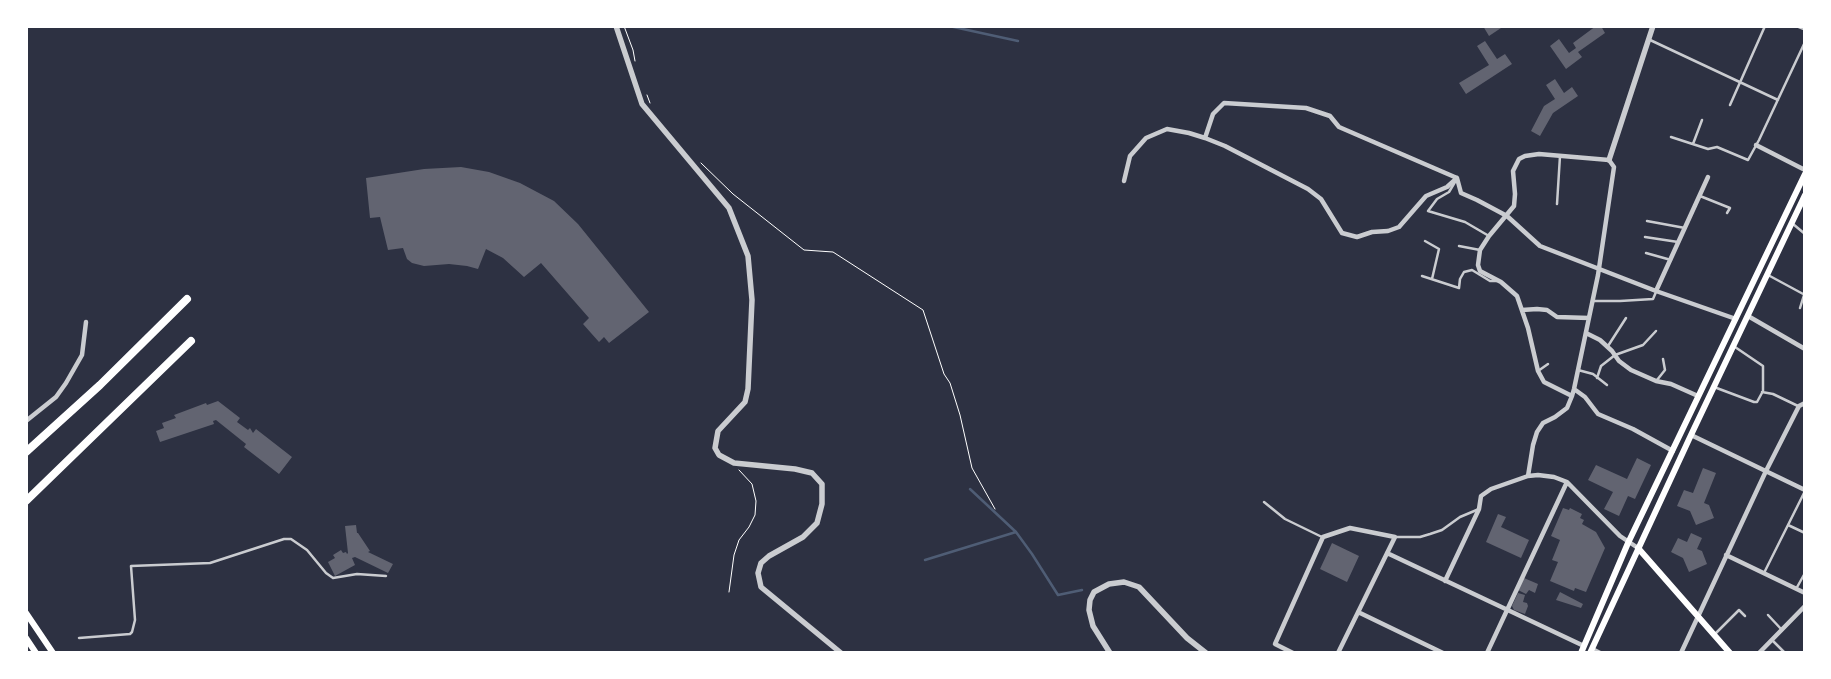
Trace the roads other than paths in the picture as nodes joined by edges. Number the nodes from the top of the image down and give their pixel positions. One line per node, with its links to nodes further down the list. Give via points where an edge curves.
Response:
1 (616, 26): 118 (street, via 642,104 729,208 748,256 752,300 748,389 745,402 718,431 715,448 719,455 734,464 812,473 822,484 822,504 817,523 804,536 761,563 758,573 761,587)
2 (1653, 26): 6 (street)
3 (1765, 26): 8 (lane)
4 (1800, 26): 5 (street)
5 (1805, 28)
6 (1648, 39): 8 (lane); 17 (street)
7 (1805, 42): 9 (lane)
8 (1741, 82): 9 (lane); 10 (lane)
9 (1778, 100): 15 (lane)
10 (1730, 105)
11 (1702, 120): 14 (lane)
12 (1205, 138): 20 (street, via 1213,114 1224,103 1306,108 1330,116 1339,127); 20 (street, via 1308,189 1321,199 1342,233 1357,237 1399,227 1426,196 1447,187); 21 (street, via 1167,129 1146,138 1130,156)
13 (1672, 138): 14 (lane)
14 (1693, 144): 15 (lane, via 1708,149 1717,147 1748,160)
15 (1756, 145): 18 (street)
16 (1560, 156): 17 (street); 24 (lane); 26 (street, via 1539,154 1519,159 1513,171 1514,206)
17 (1609, 160): 39 (street, via 1614,168)
18 (1805, 172): 53 (main road)
19 (1708, 177): 22 (street)
20 (1457, 178): 26 (street, via 1461,193); 31 (lane, via 1449,192 1437,199 1428,211 1465,222)
21 (1124, 181)
22 (1700, 196): 25 (lane, via 1730,208); 29 (street)
23 (1804, 198): 28 (main road)
24 (1556, 204)
25 (1727, 213)
26 (1507, 216): 31 (street); 39 (street, via 1540,246)
27 (1647, 221): 29 (lane)
28 (1792, 223): 30 (lane); 40 (main road)
29 (1685, 228): 34 (street)
30 (1805, 234)
31 (1489, 236): 36 (street)
32 (1645, 237): 34 (lane)
33 (1425, 241): 42 (lane, via 1439,249)
34 (1679, 242): 38 (street)
35 (1459, 246): 36 (lane)
36 (1480, 250): 43 (street, via 1480,271)
37 (1646, 253): 38 (lane)
38 (1670, 260): 44 (street)
39 (1599, 269): 44 (street); 47 (street)
40 (1768, 275): 45 (lane); 50 (main road)
41 (1422, 276): 42 (lane)
42 (1432, 279): 43 (lane, via 1459,288 1464,272 1472,270 1490,281)
43 (1501, 282): 49 (street, via 1517,296)
44 (1656, 291): 47 (lane, via 1653,298); 53 (street)
45 (1805, 294): 48 (lane)
46 (188, 300): 80 (highway)
47 (1592, 301): 51 (street)
48 (1800, 308)
49 (1522, 310): 51 (street, via 1547,310 1556,317); 65 (street)
50 (1748, 316): 58 (main road); 60 (street)
51 (1589, 318): 56 (street)
52 (1626, 318): 59 (lane)
53 (1736, 318): 73 (main road)
54 (86, 322): 77 (street, via 82,355 66,383 56,398)
55 (1656, 331): 61 (lane, via 1644,345)
56 (1586, 333): 59 (street); 64 (street)
57 (191, 341): 85 (highway)
58 (1734, 346): 69 (main road); 71 (lane, via 1763,366)
59 (1608, 347): 61 (street)
60 (1805, 348)
61 (1615, 355): 66 (lane, via 1601,366); 67 (street, via 1631,370)
62 (1663, 360): 67 (lane, via 1665,370)
63 (1548, 364): 65 (lane)
64 (1578, 370): 66 (lane); 70 (street)
65 (1538, 371): 72 (street, via 1544,382)
66 (1597, 378): 68 (lane)
67 (1656, 381): 73 (street)
68 (1607, 385)
69 (1714, 387): 71 (lane, via 1754,402); 78 (main road)
70 (1574, 389): 72 (street); 79 (street, via 1598,414)
71 (1762, 392): 75 (lane)
72 (1572, 396): 82 (street, via 1567,408 1543,423 1538,432)
73 (1698, 396): 79 (main road)
74 (1805, 403): 75 (street)
75 (1799, 406): 76 (street); 81 (street)
76 (1805, 410)
77 (26, 421)
78 (1691, 435): 81 (street); 93 (main road)
79 (1673, 451): 92 (main road)
80 (26, 452)
81 (1766, 471): 84 (street); 95 (street)
82 (1528, 476): 83 (street, via 1538,474); 87 (street, via 1491,489 1481,496)
83 (1568, 482): 92 (street); 103 (street)
84 (1805, 490): 88 (lane)
85 (26, 502)
86 (1264, 502): 90 (lane, via 1286,519)
87 (1479, 509): 91 (lane, via 1430,534); 99 (street)
88 (1788, 525): 89 (lane); 96 (lane)
89 (1805, 533)
90 (1323, 537): 91 (street, via 1350,528); 121 (street, via 1275,644)
91 (1394, 537): 94 (street)
92 (1628, 543): 93 (street); 114 (main road)
93 (1638, 548): 107 (main road); 115 (main road)
94 (1387, 554): 99 (street); 104 (street)
95 (1726, 555): 96 (street); 107 (street)
96 (1764, 573): 100 (street)
97 (1805, 573): 100 (lane)
98 (386, 576): 112 (lane, via 357,574 333,578 307,550 291,539 210,563 131,566 135,620 132,632)
99 (1445, 580): 103 (street)
100 (1796, 589): 101 (street)
101 (1805, 593)
102 (1805, 606): 109 (street)
103 (1507, 610): 114 (street); 124 (street)
104 (1358, 612): 122 (street); 123 (street)
105 (26, 613): 117 (main road)
106 (1768, 615): 109 (lane)
107 (1698, 616): 110 (main road); 127 (street)
108 (1745, 616): 110 (lane, via 1739,610)
109 (1782, 630): 113 (street)
110 (1714, 635): 128 (main road)
111 (26, 638): 116 (main road)
112 (79, 638)
113 (1772, 640): 129 (street); 130 (lane)
114 (1584, 646): 125 (main road)
115 (1591, 651): 126 (street)
116 (36, 653)
117 (53, 653)
118 (841, 653)
119 (1110, 653): 120 (street, via 1093,626 1090,600 1094,592 1109,584 1124,582 1139,587 1187,638)
120 (1206, 653)
121 (1293, 653)
122 (1338, 653)
123 (1443, 653)
124 (1487, 653)
125 (1581, 653)
126 (1600, 653)
127 (1681, 653)
128 (1730, 653)
129 (1759, 653)
130 (1784, 653)

